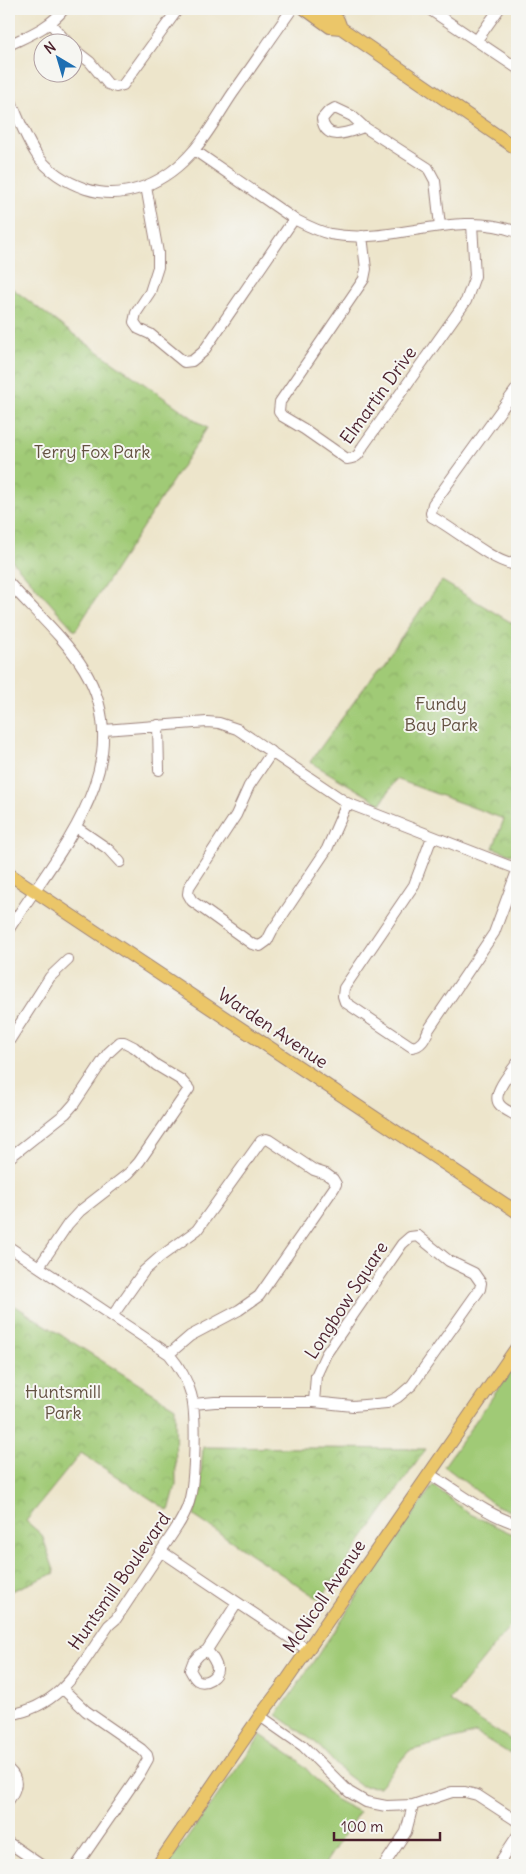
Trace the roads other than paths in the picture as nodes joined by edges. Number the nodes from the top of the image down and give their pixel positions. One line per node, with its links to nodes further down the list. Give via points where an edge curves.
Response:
1 (64, 9): 8 (street)
2 (178, 9): 13 (street, via 123,85 113,87 108,84)
3 (292, 9): 18 (street)
4 (304, 9): 9 (main road, via 330,27)
5 (323, 9): 9 (main road, via 338,20)
6 (429, 9): 11 (street)
7 (499, 9): 11 (street)
8 (50, 23): 10 (street); 12 (street)
9 (341, 28): 17 (main road)
10 (58, 32)
11 (477, 40): 14 (street)
12 (9, 45)
13 (82, 56)
14 (517, 68)
15 (9, 96): 19 (street, via 36,154 60,177 98,192 124,192)
16 (364, 127): 22 (street, via 428,168 435,181)
17 (517, 149)
18 (194, 150): 19 (street, via 168,173); 20 (street)
19 (146, 186): 20 (street, via 158,267 150,292 134,322 184,362 198,358)
20 (294, 219): 24 (street, via 330,234)
21 (472, 224): 22 (street); 23 (street); 24 (street, Elmartin Drive, via 475,276 466,301 360,454 347,458 282,416 278,407 364,279)
22 (440, 226): 24 (street)
23 (517, 232)
24 (362, 236)
25 (517, 388): 26 (street, via 433,504 431,513 432,517 501,562 512,564)
26 (517, 558)
27 (9, 583): 29 (street, via 83,668 97,701)
28 (158, 725): 29 (street); 30 (street, via 219,723 241,731); 31 (street)
29 (104, 730): 33 (street, via 95,788)
30 (272, 752): 32 (street); 32 (street, via 189,887 188,894 192,901 252,944 260,946 267,942 327,849)
31 (160, 770)
32 (347, 803): 34 (street)
33 (76, 827): 35 (street, via 108,849); 38 (street)
34 (432, 837): 36 (street); 36 (street, via 414,885 344,988 342,996 355,1010 412,1047 424,1040 488,944)
35 (120, 862)
36 (517, 870)
37 (9, 874): 38 (main road, Warden Avenue)
38 (34, 891): 39 (street); 45 (main road, Warden Avenue)
39 (9, 929)
40 (68, 960): 41 (street, via 50,977)
41 (9, 1040)
42 (517, 1063): 43 (street, via 499,1089 497,1100 500,1106)
43 (517, 1116)
44 (9, 1158): 47 (street, via 66,1113 108,1053 120,1042 134,1047 182,1080 189,1089 139,1162 80,1211)
45 (517, 1212)
46 (9, 1246): 47 (street, Huntsmill Boulevard)
47 (39, 1267): 48 (street, Huntsmill Boulevard)
48 (113, 1315): 50 (street, Huntsmill Boulevard); 50 (street, via 144,1271 198,1230 261,1141 269,1140 333,1179 334,1188 259,1296 190,1336)
49 (517, 1346): 53 (main road, McNicoll Avenue)
50 (168, 1354): 52 (street, Huntsmill Boulevard, via 186,1381)
51 (314, 1402): 51 (street, Longbow Square, via 353,1406 387,1403 409,1389 480,1289 480,1280 474,1272 441,1255 418,1236 410,1237 326,1354 316,1376); 52 (street, Longbow Square)
52 (193, 1404): 55 (street, Huntsmill Boulevard, via 190,1501)
53 (429, 1474): 54 (street, via 486,1510); 58 (main road, McNicoll Avenue)
54 (517, 1524)
55 (161, 1551): 56 (street); 59 (street, Huntsmill Boulevard)
56 (238, 1603): 57 (street); 58 (street)
57 (207, 1650)
58 (308, 1650): 61 (main road, McNicoll Avenue)
59 (64, 1689): 60 (street, Huntsmill Boulevard, via 28,1711); 69 (street, via 86,1711 141,1749 148,1759)
60 (9, 1715)
61 (260, 1716): 64 (street, via 303,1746 349,1792 366,1802 386,1806); 70 (main road, McNicoll Avenue)
62 (9, 1770): 63 (street, via 17,1783)
63 (9, 1800)
64 (413, 1805): 65 (street, via 452,1792 465,1792 476,1795); 71 (street, via 406,1832)
65 (517, 1821)
66 (517, 1836): 72 (street)
67 (9, 1843): 68 (street)
68 (41, 1865)
69 (77, 1865)
70 (158, 1865)
71 (384, 1865)
72 (498, 1865)

